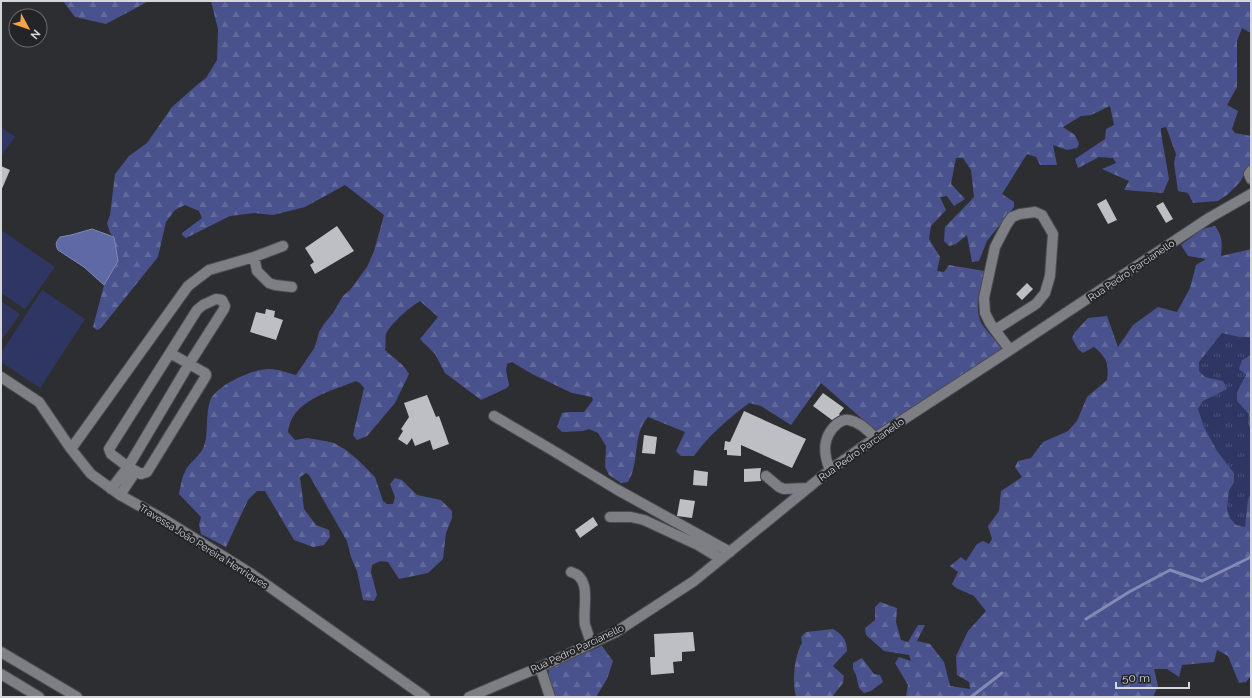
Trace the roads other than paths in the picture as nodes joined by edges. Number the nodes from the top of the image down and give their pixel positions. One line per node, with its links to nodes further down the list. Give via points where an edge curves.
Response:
1 (1251, 171): 2 (street)
2 (1251, 178)
3 (1251, 194): 8 (street, Rua Pedro Parcianello, via 1209,218)
4 (283, 246): 5 (street)
5 (254, 257): 6 (street, via 257,271 269,283); 14 (street, via 209,270 188,286)
6 (292, 286)
7 (995, 330): 7 (street, via 1036,304 1045,294 1050,276 1053,234 1042,215 1036,212 1012,217 995,247 984,298 985,313); 8 (street)
8 (1010, 350): 13 (street, Rua Pedro Parcianello)
9 (170, 353): 10 (street); 10 (street, via 197,310 216,299 222,300 224,309); 15 (street, via 110,449 110,454)
10 (189, 364): 15 (street); 15 (street, via 206,376 147,472 141,474)
11 (1, 377): 14 (street, Travessa João Pereira Henriques, via 39,402)
12 (494, 416): 22 (street, via 616,489)
13 (875, 438): 16 (street, Rua Pedro Parcianello); 16 (street, via 857,424 849,420 841,421 827,438 825,449)
14 (71, 449): 19 (street, Travessa João Pereira Henriques, via 91,474)
15 (132, 469): 19 (street); 20 (street)
16 (830, 470): 18 (street, Rua Pedro Parcianello)
17 (766, 476): 18 (street, via 784,489)
18 (807, 488): 22 (street, Rua Pedro Parcianello)
19 (111, 489): 20 (street, Travessa João Pereira Henriques)
20 (120, 495): 31 (street, Travessa João Pereira Henriques, via 250,573)
21 (610, 516): 23 (street, via 644,520 698,545)
22 (730, 552): 23 (street, Rua Pedro Parcianello)
23 (721, 560): 25 (street, Rua Pedro Parcianello, via 694,581 616,632)
24 (571, 572): 25 (street, via 582,578 585,625)
25 (591, 643): 27 (street, Rua Pedro Parcianello)
26 (1, 652): 30 (street)
27 (540, 667): 32 (street, Rua Pedro Parcianello); 33 (street)
28 (1, 674): 29 (street)
29 (39, 697)
30 (77, 697)
31 (425, 697)
32 (469, 697)
33 (550, 697)

